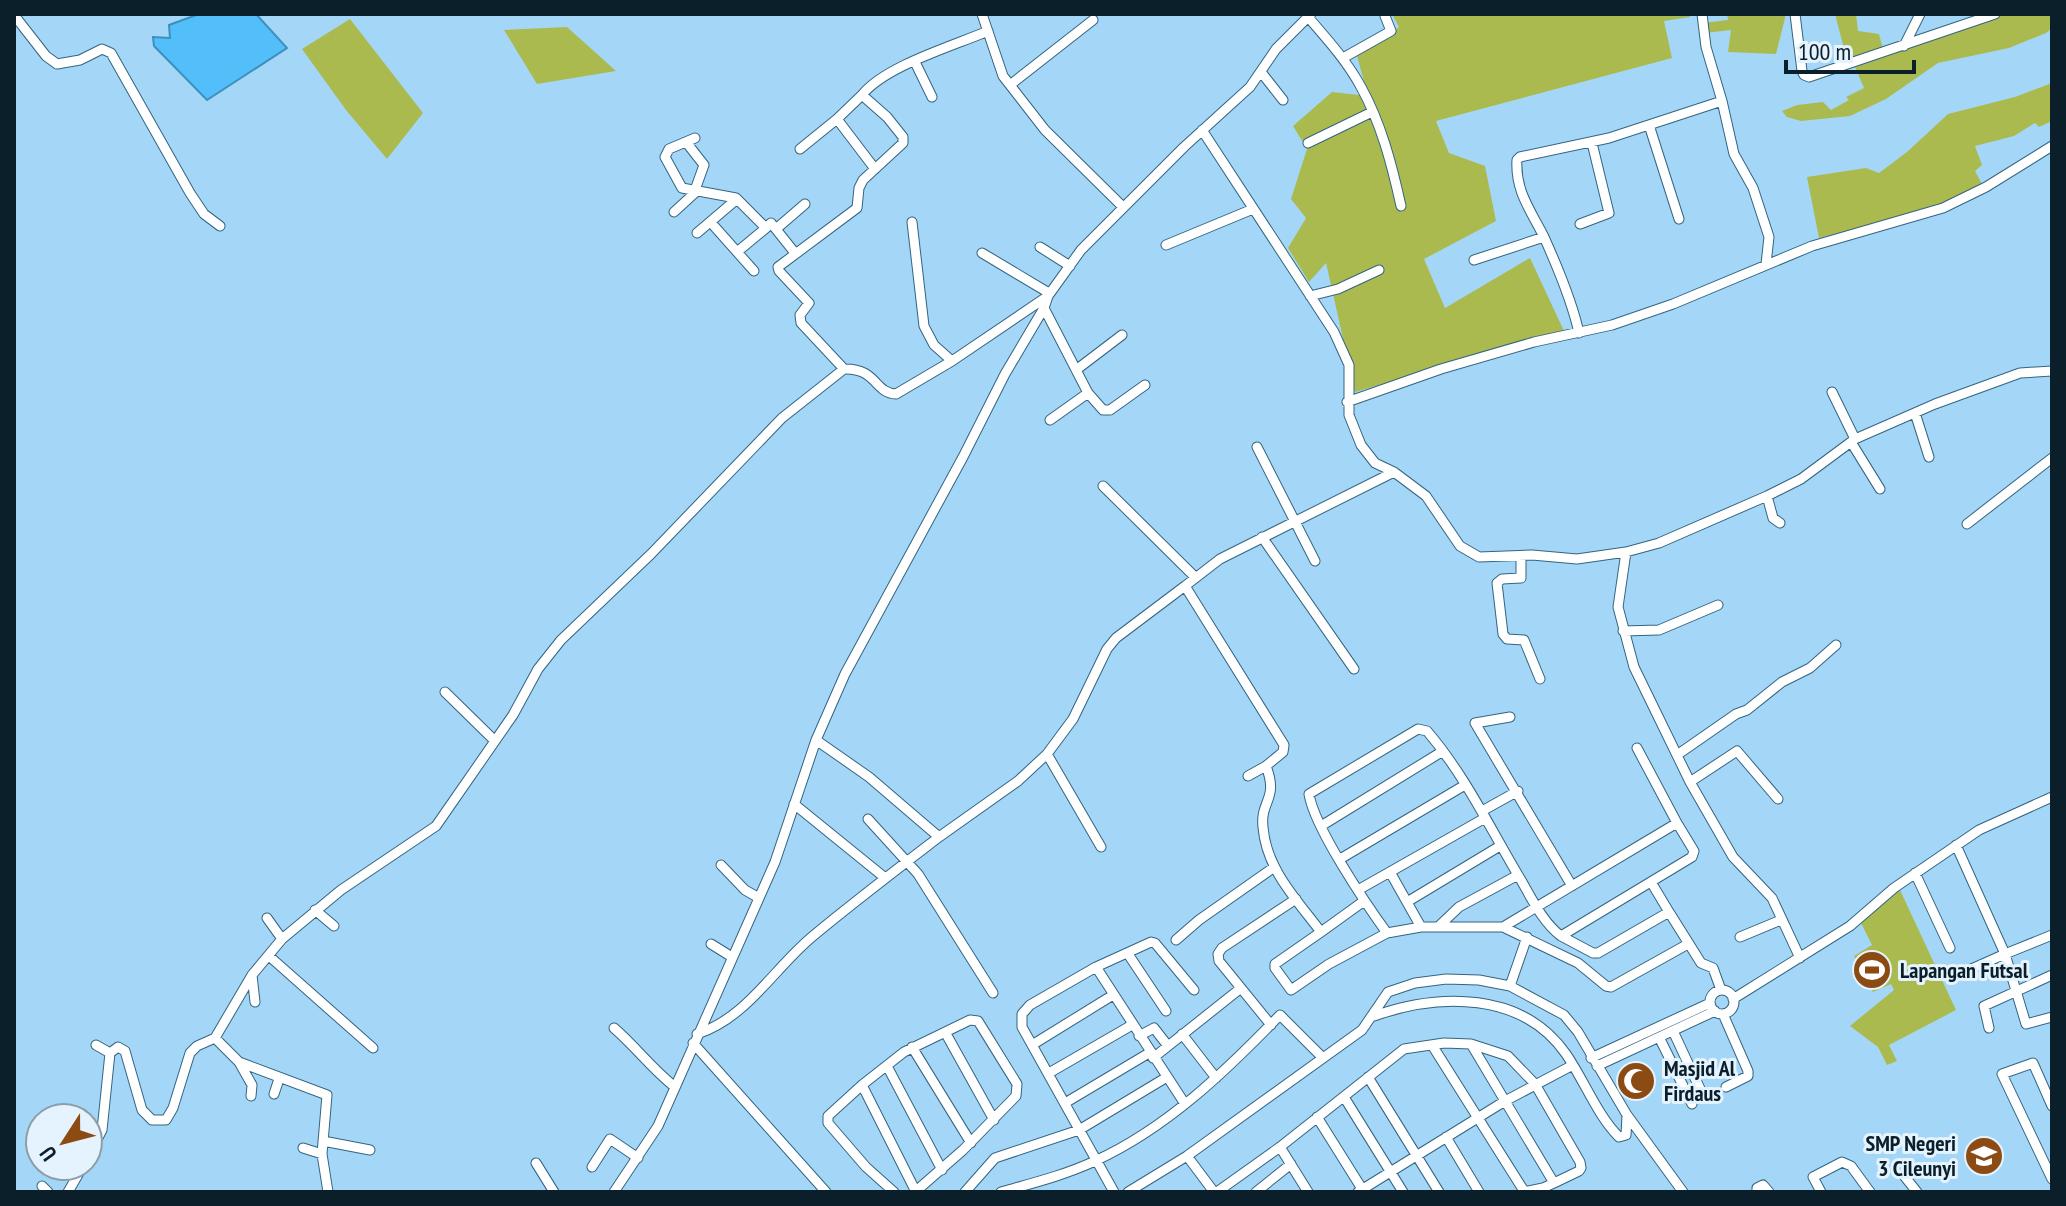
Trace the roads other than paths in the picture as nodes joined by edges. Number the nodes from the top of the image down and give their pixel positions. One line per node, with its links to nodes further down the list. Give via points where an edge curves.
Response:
1 (982, 14): 10 (street)
2 (1702, 14): 19 (street)
3 (1795, 14): 11 (street, via 1802,71 1809,77)
4 (1920, 14): 11 (street)
5 (14, 15): 39 (street, via 57,64 102,49 111,53 190,193)
6 (1993, 15): 11 (street)
7 (1309, 16): 12 (street); 14 (street)
8 (1385, 16): 12 (street, via 1391,31)
9 (1093, 20): 15 (street)
10 (988, 31): 13 (street); 15 (street)
11 (1904, 46)
12 (1343, 58): 20 (street)
13 (915, 62): 16 (street, via 884,76); 17 (street)
14 (1261, 72): 18 (street); 23 (street)
15 (1010, 85): 33 (street, via 1045,130)
16 (862, 95): 21 (street); 28 (street, via 904,140)
17 (932, 97)
18 (1283, 100)
19 (1722, 101): 22 (street); 50 (street, via 1734,154 1753,188 1769,237)
20 (1372, 112): 24 (street); 32 (street)
21 (837, 119): 27 (street); 28 (street)
22 (1649, 125): 25 (street); 36 (street)
23 (1202, 130): 33 (street); 34 (street)
24 (1308, 143)
25 (1592, 143): 38 (street, via 1609,213); 43 (street, via 1517,160 1520,192)
26 (2052, 146): 50 (street, via 1943,208)
27 (800, 149)
28 (875, 169): 47 (street, via 859,188 857,208)
29 (697, 190): 29 (street, via 682,188 665,157 669,149 690,140 704,165); 30 (street); 35 (street)
30 (737, 199): 41 (street); 42 (street)
31 (805, 204): 41 (street)
32 (1401, 206)
33 (1123, 207): 51 (street)
34 (1253, 209): 44 (street); 55 (street)
35 (674, 212)
36 (1679, 219)
37 (912, 222): 59 (street, via 924,326 934,345)
38 (1580, 224)
39 (220, 226)
40 (714, 226): 46 (street)
41 (771, 229): 46 (street); 47 (street)
42 (697, 233)
43 (1544, 237): 49 (street); 57 (street)
44 (1166, 245)
45 (1040, 247): 51 (street)
46 (737, 252): 53 (street)
47 (795, 253): 60 (street, via 779,271 809,303 801,323)
48 (982, 253): 54 (street)
49 (1474, 260)
50 (1766, 264): 57 (street, via 1673,304)
51 (1070, 266): 54 (street)
52 (1379, 270): 55 (street)
53 (754, 271)
54 (1048, 295): 56 (street); 59 (street)
55 (1310, 296): 66 (street, via 1346,356 1351,373)
56 (1044, 308): 61 (street); 93 (street, via 870,626)
57 (1579, 333): 66 (street, via 1441,369)
58 (1122, 335): 61 (street)
59 (952, 361): 60 (street, via 892,394 863,370)
60 (844, 369): 94 (street, via 782,418 561,640)
61 (1076, 370): 65 (street)
62 (2052, 371): 67 (street, via 2008,376)
63 (1145, 385): 65 (street, via 1110,410 1103,410)
64 (1832, 392): 69 (street)
65 (1088, 393): 68 (street)
66 (1347, 402): 73 (street, via 1367,454)
67 (1915, 413): 69 (street); 71 (street)
68 (1050, 420)
69 (1853, 440): 75 (street); 76 (street, via 1801,479)
70 (1257, 447): 77 (street)
71 (1929, 457)
72 (2052, 458): 79 (street)
73 (1394, 472): 77 (street); 82 (street, via 1426,496 1466,551 1479,557)
74 (1103, 486): 84 (street)
75 (1880, 489)
76 (1767, 496): 78 (street, via 1773,518); 81 (street, via 1683,534)
77 (1295, 522): 80 (street); 83 (street)
78 (1780, 523)
79 (1967, 524)
80 (1262, 537): 84 (street); 89 (street)
81 (1626, 552): 82 (street, via 1577,559); 87 (street, via 1617,598)
82 (1521, 556): 90 (street, via 1521,578 1497,583 1503,634 1524,640)
83 (1315, 561)
84 (1195, 577): 85 (street)
85 (1185, 586): 97 (street, via 1116,638 1073,719); 99 (street, via 1284,745)
86 (1718, 605): 87 (street, via 1659,630)
87 (1623, 631): 98 (street, via 1634,667)
88 (1836, 645): 98 (street, via 1810,668)
89 (1354, 669)
90 (1540, 679)
91 (445, 692): 94 (street)
92 (1510, 717): 103 (street, via 1475,723)
93 (816, 740): 106 (street); 111 (street)
94 (495, 741): 131 (street, via 436,826)
95 (1637, 748): 109 (street)
96 (1443, 751): 102 (street); 110 (street); 110 (street, via 1427,731 1418,729 1314,789 1309,798)
97 (1047, 754): 111 (street); 114 (street)
98 (1677, 755): 101 (street)
99 (1266, 766): 100 (street); 118 (street, via 1273,781 1262,824)
100 (1248, 776)
101 (1690, 782): 105 (street, via 1737,751); 134 (street, via 1733,857 1769,892)
102 (1465, 785): 107 (street); 115 (street)
103 (1518, 791): 107 (street); 124 (street)
104 (2052, 797): 112 (street, via 1987,825)
105 (1778, 799)
106 (794, 804): 122 (street); 126 (street)
107 (1484, 815): 113 (street); 119 (street)
108 (868, 819): 116 (street)
109 (1677, 823): 123 (street, via 1694,854); 124 (street)
110 (1321, 826): 115 (street)
111 (939, 837): 116 (street)
112 (1956, 845): 120 (street); 151 (street)
113 (1500, 846): 121 (street); 129 (street)
114 (1101, 847)
115 (1340, 859): 125 (street)
116 (909, 860): 122 (street); 164 (street)
117 (721, 865): 126 (street)
118 (1273, 868): 127 (street); 146 (street)
119 (1390, 872): 125 (street); 129 (street)
120 (1915, 873): 149 (street); 154 (street)
121 (1518, 875): 130 (street); 137 (street, via 1459,907)
122 (884, 877): 182 (street, via 786,960 733,1017)
123 (1651, 882): 132 (street); 142 (street)
124 (1572, 886): 130 (street)
125 (1358, 890): 128 (street)
126 (759, 898): 153 (street)
127 (1296, 899): 139 (street); 160 (street, via 1218,954)
128 (1364, 901): 139 (street); 140 (street)
129 (1407, 902): 136 (street)
130 (1537, 907): 138 (street); 142 (street)
131 (315, 910): 135 (street); 145 (street)
132 (1669, 912): 142 (street, via 1598,953); 148 (street)
133 (267, 918): 145 (street)
134 (1781, 920): 144 (street); 154 (street)
135 (334, 926)
136 (1421, 927): 137 (street); 140 (street)
137 (1438, 927): 138 (street)
138 (1503, 927): 143 (street)
139 (1321, 932): 140 (street, via 1275,964 1291,990)
140 (1387, 933)
141 (2052, 935): 151 (street)
142 (1561, 936)
143 (1527, 937): 148 (street, via 1611,987); 159 (street)
144 (1740, 937)
145 (282, 939): 152 (street)
146 (1176, 940)
147 (711, 944): 153 (street)
148 (1688, 944): 162 (street, via 1701,963 1713,968)
149 (1950, 948)
150 (1128, 954): 155 (street); 161 (street, via 1155,943); 169 (street)
151 (2005, 954): 156 (street); 163 (street)
152 (269, 956): 157 (street); 189 (street)
153 (732, 957): 182 (street)
154 (1800, 958): 166 (street)
155 (1096, 967): 165 (street); 185 (street, via 1025,1009 1021,1022)
156 (1960, 974)
157 (252, 975): 167 (street); 181 (street)
158 (2052, 975): 163 (street)
159 (1510, 986): 170 (street, via 1466,979 1415,983 1388,992); 194 (street, via 1564,1015)
160 (1241, 988): 173 (street); 178 (street)
161 (1194, 990)
162 (1721, 990): 166 (street); 168 (street, via 1714,994)
163 (2016, 991): 171 (street, via 2026,1024); 175 (street, via 1984,1006)
164 (993, 993)
165 (1113, 995): 172 (street); 185 (street)
166 (1733, 999): 168 (street, via 1732,1007)
167 (255, 1002)
168 (1716, 1010): 176 (street); 194 (street); 205 (street, via 1748,1071 1748,1076)
169 (1166, 1011)
170 (1374, 1016): 192 (street); 195 (street, via 1415,1003 1483,1002 1535,1024)
171 (2052, 1017)
172 (1132, 1025): 179 (street); 197 (street)
173 (1271, 1025): 192 (street, via 1280,1015); 200 (street)
174 (614, 1028): 204 (street)
175 (1989, 1028)
176 (1673, 1031): 180 (street); 206 (street)
177 (945, 1032): 188 (street); 219 (street); 219 (street, via 978,1021 1017,1084 1016,1096)
178 (1182, 1034): 187 (street); 200 (street)
179 (1139, 1036): 187 (street, via 1154,1028); 191 (street)
180 (1659, 1037): 194 (street); 213 (street)
181 (215, 1038): 190 (street, via 190,1053 169,1117 160,1122 142,1110 125,1051 118,1047); 193 (street)
182 (695, 1038): 204 (street); 244 (street)
183 (1471, 1044): 186 (street); 202 (street, via 1508,1056); 210 (street)
184 (96, 1045): 190 (street)
185 (1032, 1045): 197 (street)
186 (1432, 1045): 199 (street, via 1404,1049); 218 (street)
187 (1168, 1046): 191 (street)
188 (912, 1047): 196 (street); 223 (street)
189 (373, 1048)
190 (110, 1053): 215 (street)
191 (1151, 1056): 198 (street); 211 (street)
192 (1322, 1057): 228 (street)
193 (239, 1062): 201 (street); 208 (street, via 252,1085)
194 (1594, 1062): 216 (street)
195 (1573, 1065): 202 (street); 216 (street, via 1619,1137 1626,1135)
196 (887, 1066): 203 (street); 235 (street)
197 (1049, 1073): 211 (street)
198 (1167, 1077): 212 (street); 220 (street)
199 (1368, 1077): 209 (street); 229 (street)
200 (1216, 1078): 212 (street)
201 (279, 1079): 207 (street); 222 (street, via 327,1095)
202 (1535, 1084): 210 (street); 239 (street, via 1581,1165 1577,1173)
203 (862, 1085): 245 (street, via 828,1116 828,1123); 246 (street)
204 (675, 1087): 230 (street)
205 (1726, 1087)
206 (1701, 1091)
207 (274, 1094)
208 (251, 1096)
209 (1344, 1097): 217 (street); 236 (street)
210 (1505, 1101): 218 (street); 239 (street)
211 (1065, 1103): 220 (street)
212 (1185, 1104): 231 (street)
213 (1692, 1104)
214 (2052, 1106): 238 (street, via 2033,1063 2001,1076)
215 (104, 1111)
216 (1627, 1115): 258 (street)
217 (1317, 1117): 224 (street); 240 (street)
218 (1477, 1119): 221 (street); 257 (street)
219 (994, 1120): 223 (street)
220 (1079, 1130): 231 (street); 247 (street, via 995,1158)
221 (1446, 1137): 229 (street); 256 (street)
222 (323, 1141): 226 (street); 227 (street)
223 (971, 1143): 235 (street)
224 (1280, 1147): 233 (street); 251 (street)
225 (303, 1148): 227 (street)
226 (370, 1150)
227 (322, 1154): 241 (street)
228 (1187, 1156): 250 (street); 251 (street)
229 (1418, 1156): 236 (street); 255 (street)
230 (638, 1158): 234 (street, via 610,1139); 243 (street)
231 (1097, 1160): 248 (street); 249 (street)
232 (536, 1163): 242 (street)
233 (1291, 1164): 252 (street); 253 (street)
234 (592, 1167)
235 (942, 1170): 246 (street)
236 (1392, 1173): 240 (street); 254 (street)
237 (1905, 1177): 263 (street)
238 (2052, 1179)
239 (1554, 1183): 257 (street)
240 (1361, 1191)
241 (328, 1192)
242 (554, 1192)
243 (614, 1192)
244 (826, 1192)
245 (894, 1192)
246 (916, 1192)
247 (965, 1192)
248 (1001, 1192)
249 (1114, 1192)
250 (1128, 1192)
251 (1215, 1192)
252 (1256, 1192)
253 (1308, 1192)
254 (1403, 1192)
255 (1439, 1192)
256 (1479, 1192)
257 (1524, 1192)
258 (1683, 1192)
259 (1757, 1192): 260 (street, via 1763,1185)
260 (1769, 1192)
261 (1821, 1192): 262 (street, via 1813,1177 1842,1162)
262 (1870, 1192)
263 (1917, 1192)

